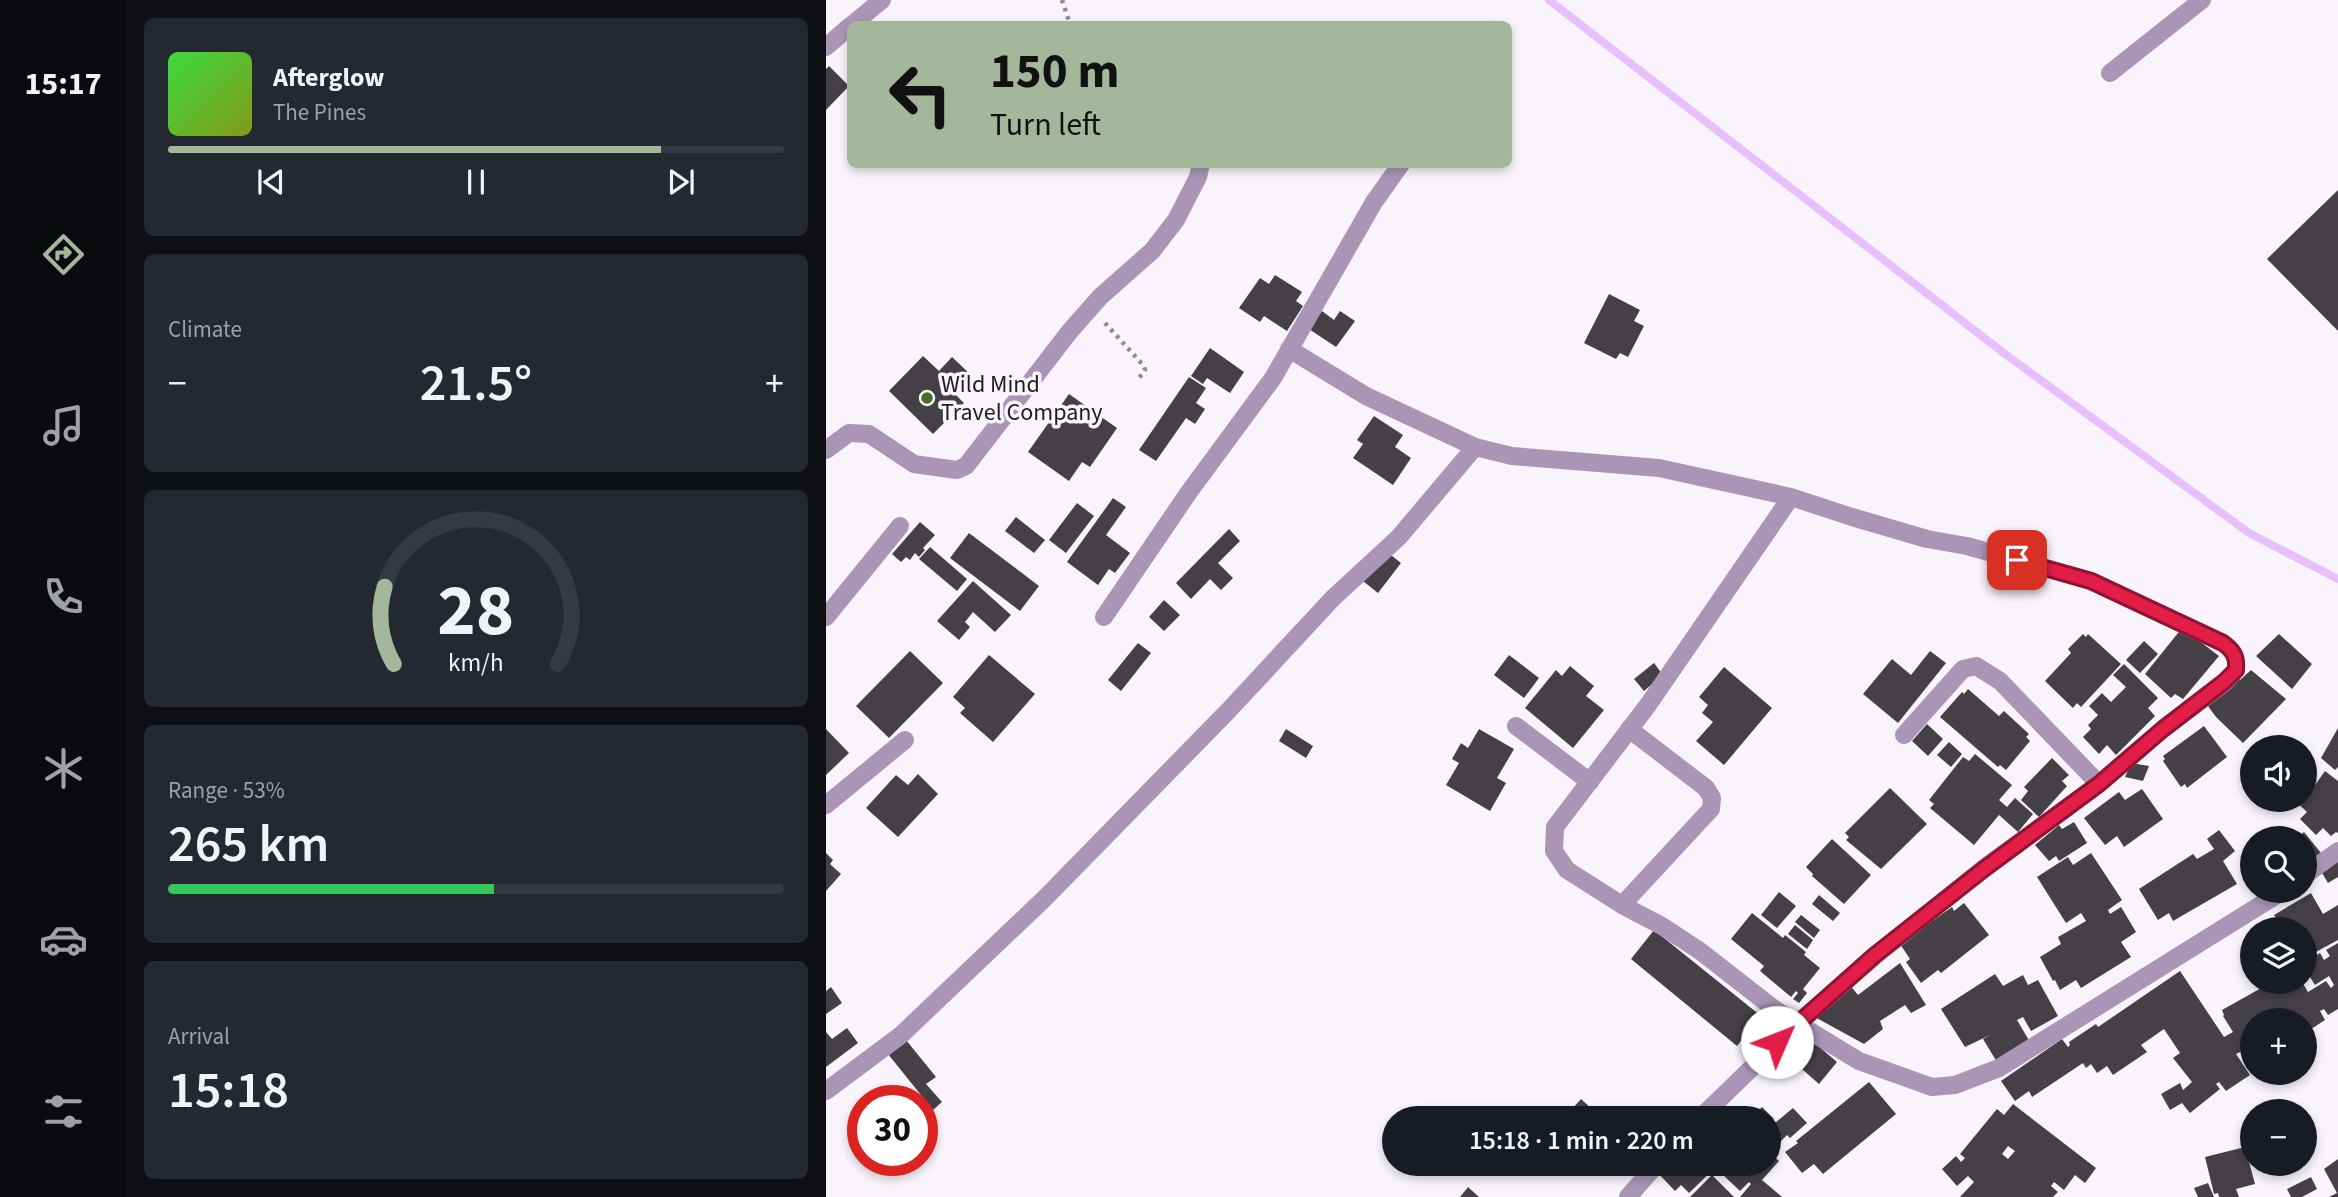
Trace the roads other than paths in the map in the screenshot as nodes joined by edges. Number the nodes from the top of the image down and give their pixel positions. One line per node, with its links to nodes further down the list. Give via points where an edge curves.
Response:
1 (883, 0): 3 (street)
2 (2202, 0): 6 (street)
3 (857, 21)
4 (847, 29): 5 (street)
5 (826, 47)
6 (2110, 73)
7 (1200, 168): 11 (street, via 1177,220 1152,251 1088,310 966,466 957,470 914,464 869,434 849,433)
8 (1398, 168): 9 (street)
9 (1289, 349): 10 (street, via 1366,396); 15 (street)
10 (1475, 447): 12 (street, via 1512,456 1659,467); 28 (street, via 1399,537 1333,598 1045,898 901,1035)
11 (826, 450)
12 (1791, 497): 17 (street); 21 (street, via 2091,581 2231,649 2237,659 2236,670)
13 (900, 526): 14 (street)
14 (826, 617)
15 (1104, 617)
16 (1516, 726): 20 (street)
17 (1629, 729): 20 (street); 26 (street, via 1712,797 1711,809)
18 (1903, 735): 21 (street, via 1963,669 1976,666 2000,681)
19 (905, 740): 22 (street)
20 (1590, 782): 26 (street, via 1555,827 1554,851 1567,870)
21 (2099, 784): 27 (street, via 1875,955)
22 (826, 805)
23 (2338, 851): 24 (street)
24 (2317, 866)
25 (2264, 903): 27 (street, via 1999,1069 1955,1085 1932,1087 1859,1061)
26 (1622, 905): 27 (street, via 1700,951)
27 (1797, 1024): 29 (street)
28 (826, 1091)
29 (1712, 1106)
30 (1646, 1176): 31 (street)
31 (1628, 1197)

